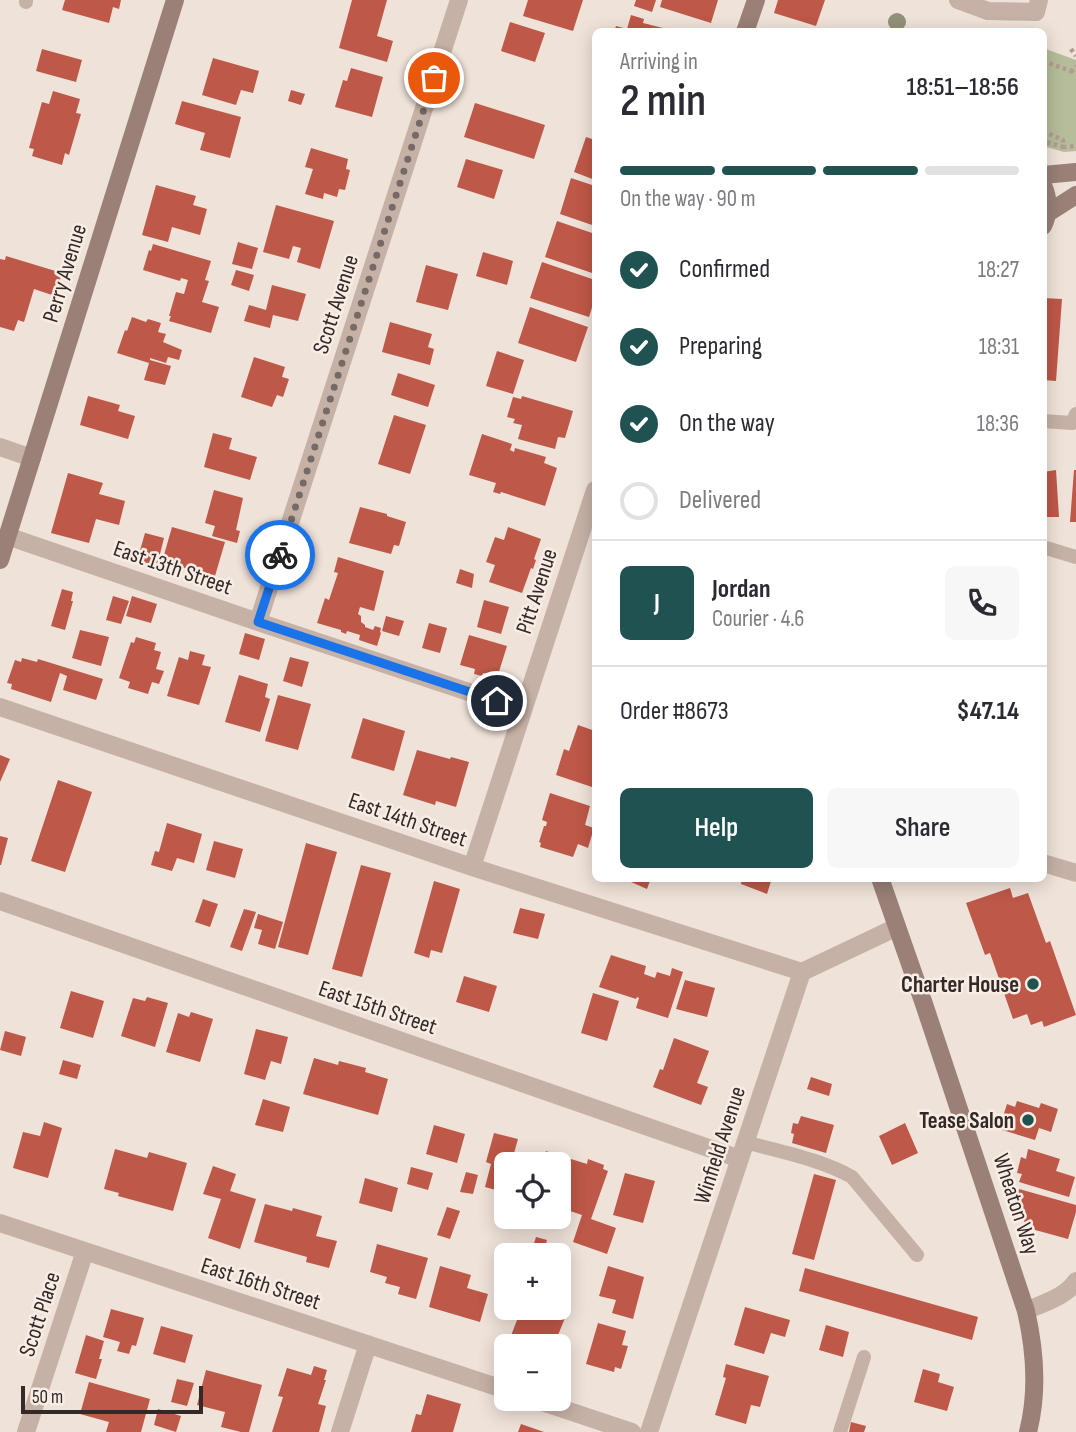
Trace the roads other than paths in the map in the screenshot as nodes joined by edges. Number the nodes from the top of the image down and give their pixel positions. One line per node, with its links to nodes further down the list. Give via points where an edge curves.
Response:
1 (176, 0): 14 (main road, Perry Avenue)
2 (459, 0): 20 (street, Scott Avenue)
3 (755, 0): 6 (main road)
4 (958, 0): 5 (street, via 988,11)
5 (1037, 6)
6 (746, 28)
7 (1076, 172): 8 (main road)
8 (1047, 175)
9 (1076, 195): 10 (main road)
10 (1047, 217)
11 (1076, 414): 12 (lane, via 1072,423)
12 (1047, 421)
13 (0, 447): 14 (street)
14 (32, 458): 16 (main road, Perry Avenue)
15 (592, 499): 22 (street, Pitt Avenue)
16 (7, 536): 19 (main road, Perry Avenue); 20 (street, East 13th Street)
17 (1047, 548): 18 (lane)
18 (1076, 557)
19 (0, 560)
20 (258, 622): 22 (street, East 13th Street)
21 (0, 707): 24 (street, East 14th Street)
22 (523, 710): 24 (street, Pitt Avenue)
23 (1047, 864): 25 (street)
24 (472, 867): 29 (street, East 14th Street)
25 (1076, 873)
26 (881, 882): 28 (main road, Wheaton Way)
27 (0, 901): 30 (street, East 15th Street)
28 (897, 927): 29 (street); 36 (main road, Wheaton Way)
29 (802, 972): 30 (street, Winfield Avenue)
30 (743, 1150): 33 (lane, via 818,1162 852,1177); 44 (street, Winfield Avenue)
31 (0, 1223): 32 (street, East 16th Street)
32 (85, 1251): 37 (street, East 16th Street); 41 (street, Scott Place)
33 (917, 1255)
34 (1076, 1281): 35 (street)
35 (1069, 1295): 36 (street)
36 (1026, 1311): 46 (main road, Wheaton Way, via 1035,1385)
37 (368, 1344): 39 (street, East 16th Street); 42 (street)
38 (864, 1357): 45 (lane)
39 (494, 1386)
40 (569, 1411): 43 (street)
41 (26, 1432)
42 (340, 1432)
43 (632, 1432)
44 (649, 1432)
45 (841, 1432)
46 (1028, 1432)

